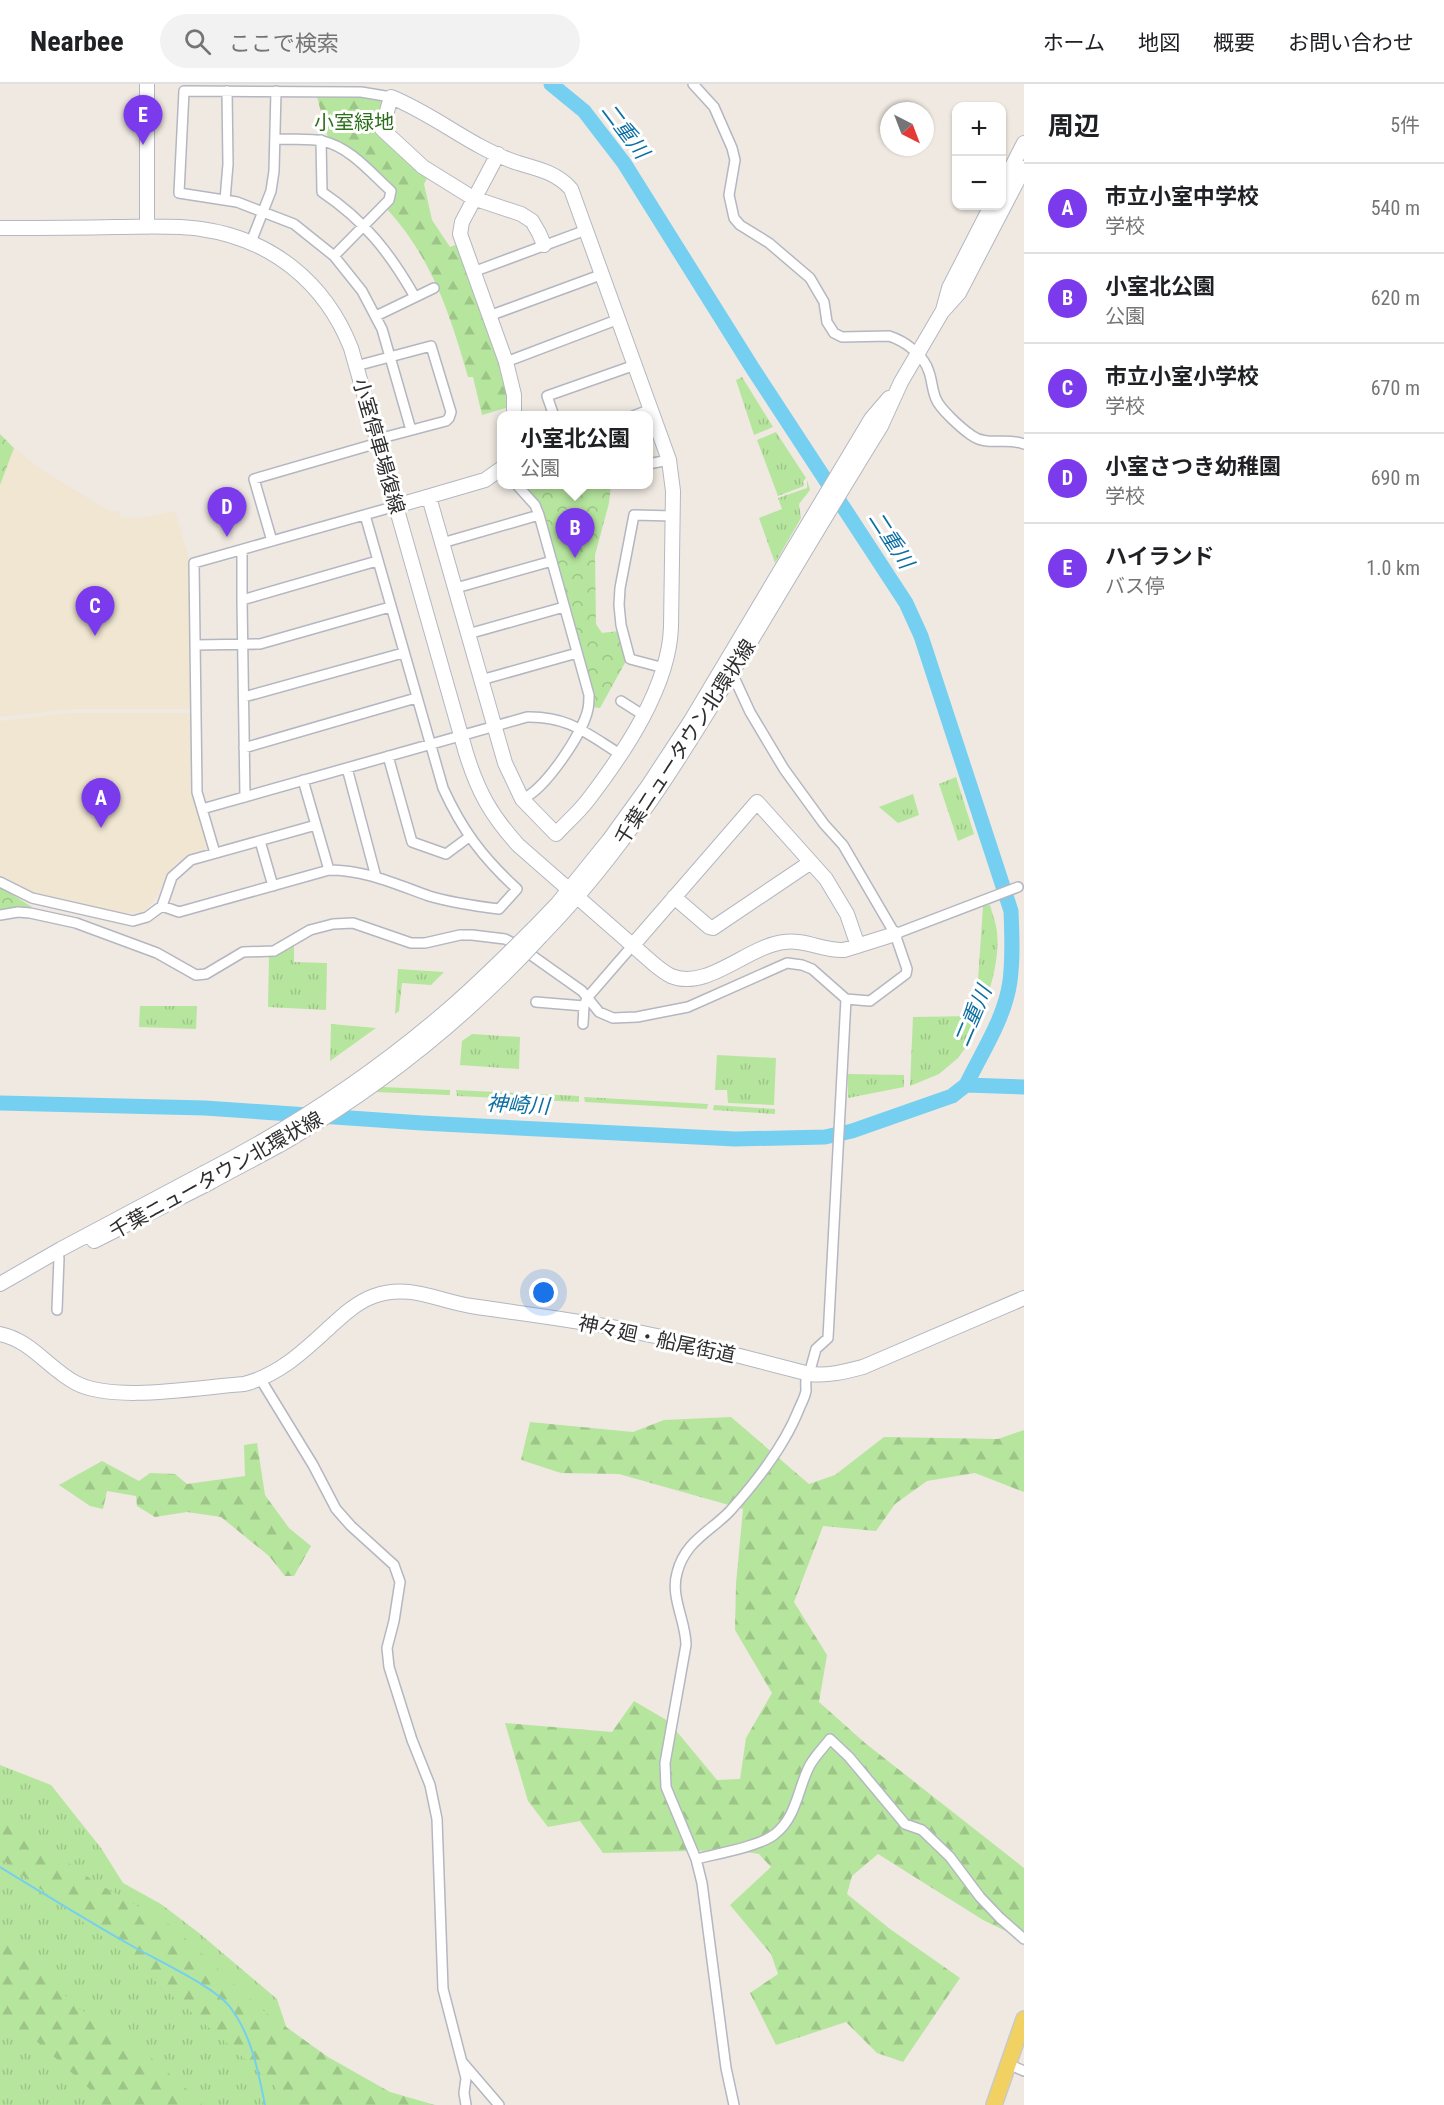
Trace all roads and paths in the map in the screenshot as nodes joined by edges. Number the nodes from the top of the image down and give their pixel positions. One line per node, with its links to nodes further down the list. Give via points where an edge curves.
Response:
1 (147, 84): 17 (street)
2 (693, 84): 31 (street, via 714,107 732,148 735,160 729,195 734,218 810,278 824,302 827,322 834,333 842,337 889,336)
3 (227, 91): 4 (street); 13 (street); 13 (street, via 184,91 179,193)
4 (276, 91): 5 (street, via 361,92); 6 (street)
5 (391, 97): 9 (street); 12 (street, via 382,129 423,167)
6 (276, 139): 7 (street); 15 (street, via 271,191)
7 (321, 140): 16 (street, via 322,192); 16 (street, via 349,153 391,190 389,200)
8 (1024, 143): 11 (street)
9 (498, 154): 12 (street); 19 (street, via 560,178 571,189)
10 (1024, 168): 27 (street, 千葉ニュータウン北環状線, via 959,293)
11 (1006, 178)
12 (473, 198): 21 (street, via 532,221); 23 (street, via 460,234)
13 (225, 200): 15 (street)
14 (990, 210): 27 (street, 千葉ニュータウン北環状線, via 949,288)
15 (263, 212): 20 (street); 22 (street, via 294,224)
16 (364, 226): 22 (street); 26 (street, via 397,265)
17 (147, 227): 18 (street, 小室停車場復線); 20 (street, 小室停車場復線, via 200,229)
18 (0, 228)
19 (586, 230): 21 (street); 24 (street)
20 (251, 242): 35 (street, 小室停車場復線, via 281,258 321,294 342,326)
21 (544, 245): 23 (street)
22 (333, 256): 28 (street, via 362,291)
23 (473, 272): 29 (street)
24 (603, 274): 29 (street); 30 (street)
25 (434, 288): 26 (street)
26 (415, 297): 28 (street)
27 (942, 312): 31 (street, 千葉ニュータウン北環状線)
28 (376, 316): 32 (street)
29 (489, 316): 33 (street)
30 (619, 319): 33 (street); 34 (street)
31 (918, 355): 43 (street, via 929,372 938,402 972,436 981,441 1011,440); 49 (street, 千葉ニュータウン北環状線, via 871,419)
32 (391, 357): 35 (street); 41 (street); 41 (street, via 432,346 451,412 446,421)
33 (506, 362): 37 (street)
34 (635, 365): 36 (street); 38 (street, via 547,396)
35 (356, 366): 42 (street, 小室停車場復線)
36 (651, 409): 39 (street)
37 (514, 411)
38 (552, 411)
39 (646, 411)
40 (653, 415): 44 (street)
41 (411, 430): 42 (street)
42 (378, 441): 50 (street, 小室停車場復線); 54 (street, via 254,479)
43 (1024, 444)
44 (669, 460): 45 (street); 53 (street)
45 (653, 463)
46 (497, 472): 48 (street, via 485,480)
47 (520, 489): 52 (street)
48 (429, 497): 50 (street); 55 (street)
49 (826, 505): 69 (street, 千葉ニュータウン北環状線); 97 (street, 千葉ニュータウン北環状線, via 690,722)
50 (396, 506): 51 (street); 77 (street, 小室停車場復線)
51 (365, 515): 54 (street); 57 (street)
52 (539, 515): 55 (street); 58 (street)
53 (673, 516): 68 (street, via 670,643); 68 (street, via 634,515 620,588 621,625 630,659)
54 (272, 541): 56 (street)
55 (442, 543): 59 (street)
56 (242, 550): 60 (street); 64 (street, via 194,563)
57 (377, 561): 60 (street); 62 (street)
58 (552, 561): 59 (street); 61 (street)
59 (456, 588): 63 (street)
60 (242, 600): 65 (street)
61 (564, 606): 63 (street); 67 (street)
62 (390, 607): 65 (street, via 260,644); 66 (street)
63 (468, 634): 70 (street)
64 (195, 645): 65 (street); 86 (street, via 197,792)
65 (243, 645): 71 (street)
66 (403, 653): 71 (street); 72 (street)
67 (577, 653): 70 (street); 76 (street, via 589,695)
68 (664, 668): 74 (street)
69 (732, 673): 97 (street, 千葉ニュータウン北環状線, via 647,809); 101 (street, via 784,769 843,844)
70 (481, 680): 75 (street)
71 (244, 697): 79 (street)
72 (416, 698): 78 (street); 79 (street)
73 (621, 701): 74 (street)
74 (643, 715): 80 (street)
75 (494, 726): 76 (street, via 527,717 546,717); 77 (street); 85 (street)
76 (580, 729): 80 (street); 85 (street, via 549,779)
77 (461, 735): 78 (street); 97 (street, 小室停車場復線, via 475,780 493,816 518,845)
78 (430, 744): 81 (street); 88 (street, via 443,788)
79 (244, 748): 84 (street)
80 (620, 754): 85 (street, via 587,802 556,834)
81 (388, 756): 82 (street); 88 (street, via 412,842 446,854)
82 (347, 768): 83 (street); 93 (street)
83 (303, 780): 84 (street); 87 (street)
84 (245, 797): 86 (street)
85 (522, 799)
86 (202, 809): 90 (street)
87 (316, 825): 89 (street); 92 (street)
88 (469, 837): 93 (street, via 517,889 499,909 431,897)
89 (260, 841): 90 (street); 95 (street)
90 (214, 853): 99 (street, via 191,860 179,869 172,877)
91 (811, 862): 98 (street, via 713,928); 98 (street, via 757,802); 103 (street, via 839,899)
92 (329, 870): 93 (street, via 351,870); 95 (street)
93 (376, 877)
94 (0, 882): 99 (street, via 32,898 133,921)
95 (273, 886): 99 (street, via 179,912)
96 (1018, 887): 101 (street)
97 (573, 893): 102 (street, 小室停車場復線); 108 (street, 千葉ニュータウン北環状線, bridge, via 537,932 522,957 454,1020 377,1080 286,1141)
98 (674, 897): 102 (street)
99 (162, 906)
100 (0, 915): 106 (street, via 30,913 76,923 157,953 196,975 206,974 243,952 279,949 310,930 333,924 353,923 411,943 486,935 517,945 582,991)
101 (895, 934): 103 (street, 小室停車場復線); 104 (street, via 906,974 870,1001)
102 (633, 945): 103 (street, 小室停車場復線, via 670,975 691,979 778,943 797,941 836,951); 106 (street)
103 (858, 946)
104 (846, 999): 106 (street, via 812,969 795,963 778,966 688,1007 637,1017 608,1017); 114 (street, via 828,1338 816,1349)
105 (536, 1002): 106 (street)
106 (586, 1002): 107 (street)
107 (583, 1024)
108 (206, 1178): 109 (street, 千葉ニュータウン北環状線, via 155,1212); 110 (street, 千葉ニュータウン北環状線)
109 (59, 1258): 110 (street, 千葉ニュータウン北環状線); 112 (street)
110 (1, 1283)
111 (1024, 1298): 114 (street, 神々廻・船尾街道, via 863,1367 839,1374)
112 (57, 1310)
113 (0, 1334): 115 (street, 神々廻・船尾街道, via 22,1342 72,1381 108,1393)
114 (808, 1374): 115 (street, 神々廻・船尾街道, via 646,1334 462,1305 416,1291 403,1291 375,1296 348,1311 288,1364); 116 (street, via 806,1392 796,1416 771,1461 727,1514 691,1546 677,1571 674,1587 686,1646 665,1763 666,1787)
115 (261, 1380): 119 (street, via 336,1509 394,1564 400,1582 387,1648 389,1667 430,1785 437,1819 443,1989)
116 (696, 1859): 117 (street, via 775,1835 795,1805 810,1765 830,1740 905,1824 922,1830 950,1857 980,1896); 124 (street)
117 (1024, 1939)
118 (1024, 2019): 120 (main road)
119 (461, 2061): 122 (street, via 466,2078); 123 (street)
120 (1008, 2064): 121 (street); 125 (main road)
121 (1024, 2071)
122 (466, 2105)
123 (499, 2105)
124 (734, 2105)
125 (994, 2105)

